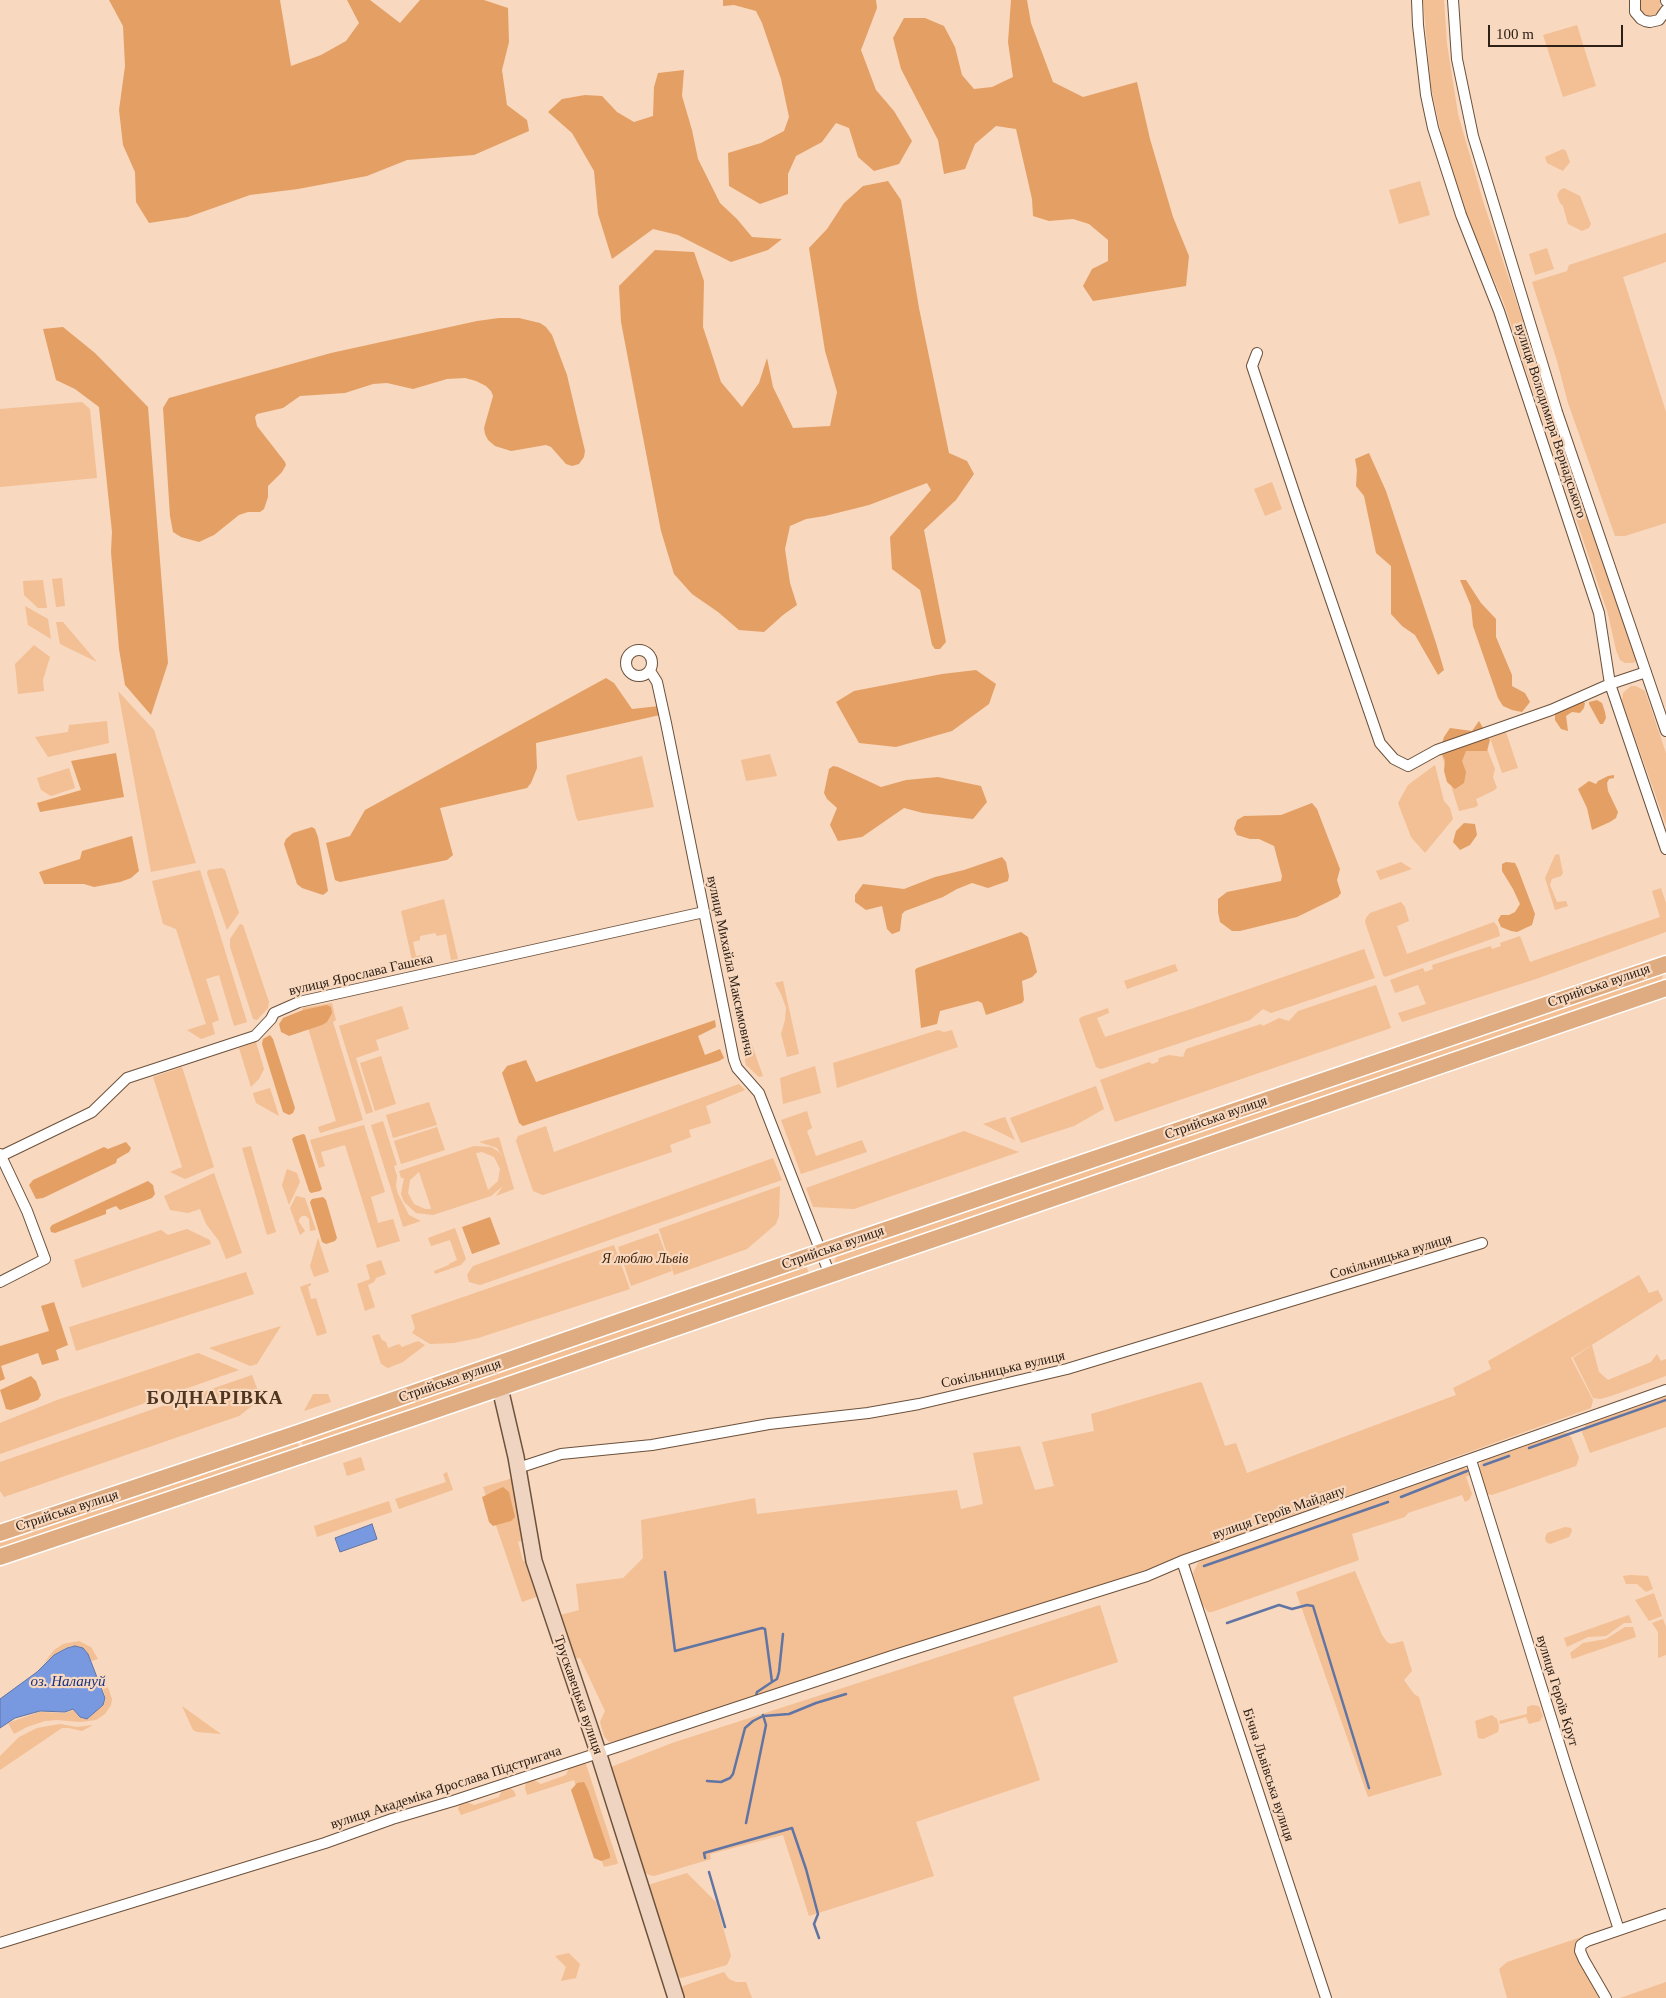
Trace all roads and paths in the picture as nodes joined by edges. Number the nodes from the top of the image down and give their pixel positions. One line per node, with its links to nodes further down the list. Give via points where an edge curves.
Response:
1 (1417, 0): 8 (street, вулиця Володимира Вернадського, via 1426,95 1433,128 1461,215 1499,311 1599,613)
2 (1453, 0): 7 (street, вулиця Володимира Вернадського, via 1457,59 1473,136 1557,412)
3 (1635, 0): 4 (street, via 1635,12 1645,21 1659,20)
4 (1666, 10)
5 (1257, 353): 8 (street, via 1252,366 1282,457 1380,743 1394,759 1408,766 1436,750 1551,710)
6 (650, 671): 11 (street, вулиця Михайла Максимовича, via 657,682)
7 (1646, 672): 8 (street); 9 (street, вулиця Володимира Вернадського)
8 (1610, 684): 10 (street, вулиця Володимира Вернадського)
9 (1666, 731)
10 (1666, 849)
11 (704, 912): 14 (street, вулиця Ярослава Гашека, via 299,1002 274,1013 255,1036 127,1078 92,1112); 16 (street, вулиця Михайла Максимовича, via 734,1060 759,1094)
12 (1664, 967): 16 (main road, Стрийська вулиця)
13 (1666, 988): 17 (main road, Стрийська вулиця)
14 (0, 1155): 18 (street, via 34,1227 45,1259)
15 (1482, 1244): 22 (street, Сокільницька вулиця, via 1067,1370 868,1413 768,1424 652,1445 562,1454)
16 (820, 1252): 17 (street, вулиця Михайла Максимовича); 23 (main road, Стрийська вулиця)
17 (830, 1275): 19 (main road, Стрийська вулиця)
18 (0, 1282)
19 (500, 1388): 22 (street, Трускавецька вулиця); 24 (main road, Стрийська вулиця)
20 (1666, 1390): 21 (street, вулиця Героїв Майдану)
21 (1471, 1460): 25 (street, вулиця Героїв Майдану); 29 (street, вулиця Героїв Крут)
22 (518, 1468): 27 (street, Трускавецька вулиця, via 534,1561)
23 (0, 1533)
24 (0, 1557)
25 (1182, 1561): 26 (street, вулиця Героїв Майдану, via 1138,1579); 32 (street, Бічна Львівська вулиця)
26 (898, 1654): 27 (street, вулиця Академіка Ярослава Підстригача)
27 (598, 1752): 30 (street, вулиця Академіка Ярослава Підстригача, via 325,1843); 31 (street, Трускавецька вулиця)
28 (1666, 1914): 29 (street)
29 (1619, 1930): 33 (street, via 1581,1945 1580,1951)
30 (0, 1943)
31 (676, 1998)
32 (1326, 1998)
33 (1606, 1998)

